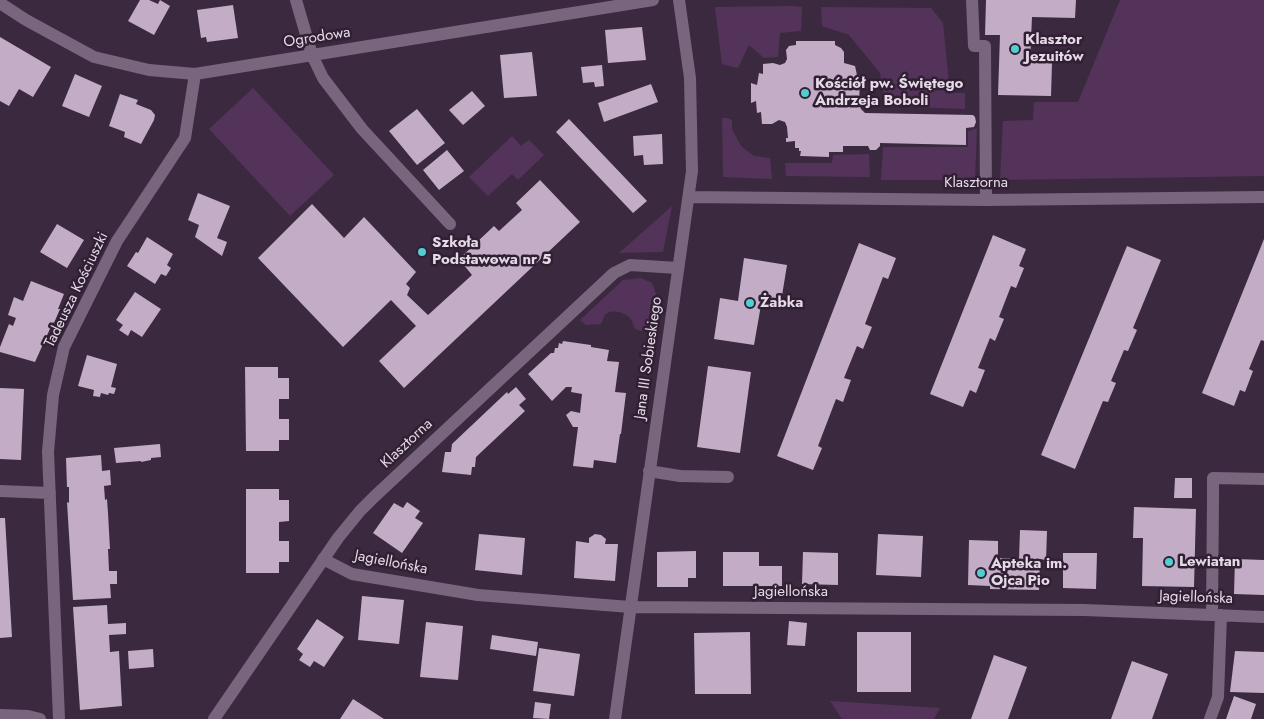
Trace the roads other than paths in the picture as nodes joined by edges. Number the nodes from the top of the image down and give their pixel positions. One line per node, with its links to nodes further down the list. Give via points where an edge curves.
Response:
1 (296, 0): 6 (street)
2 (653, 0): 6 (street, Ogrodowa)
3 (679, 0): 8 (street, Jana III Sobieskiego, via 690,78 692,171)
4 (972, 0): 10 (street, via 974,46 985,46)
5 (0, 3): 7 (street, Ogrodowa, via 94,57 149,70)
6 (312, 56): 7 (street, Ogrodowa); 11 (street, via 323,78 362,129)
7 (195, 74): 17 (street, Tadeusza Kościuszki, via 185,138 117,241 64,347 53,395 48,452)
8 (689, 197): 10 (street, Klasztorna); 12 (street, Jana III Sobieskiego)
9 (1264, 197): 10 (street, Klasztorna)
10 (986, 200)
11 (450, 224)
12 (678, 268): 13 (street, Jana III Sobieskiego); 18 (street, Klasztorna, via 630,266 614,273 365,507)
13 (650, 471): 14 (street, via 680,476); 19 (street, Jana III Sobieskiego)
14 (728, 477)
15 (1264, 479): 20 (street, via 1213,478 1211,600)
16 (0, 491): 17 (street)
17 (50, 493): 24 (street, Tadeusza Kościuszki)
18 (323, 559): 19 (street, Jagiellońska, via 352,574 478,595); 25 (street, Klasztorna)
19 (630, 607): 20 (street, Jagiellońska, via 1084,610); 26 (street, Jana III Sobieskiego)
20 (1217, 615): 21 (street, Jagiellońska); 27 (street, via 1218,696)
21 (1264, 617)
22 (0, 715): 23 (street)
23 (40, 719)
24 (60, 719)
25 (214, 719)
26 (615, 719)
27 (1210, 719)

